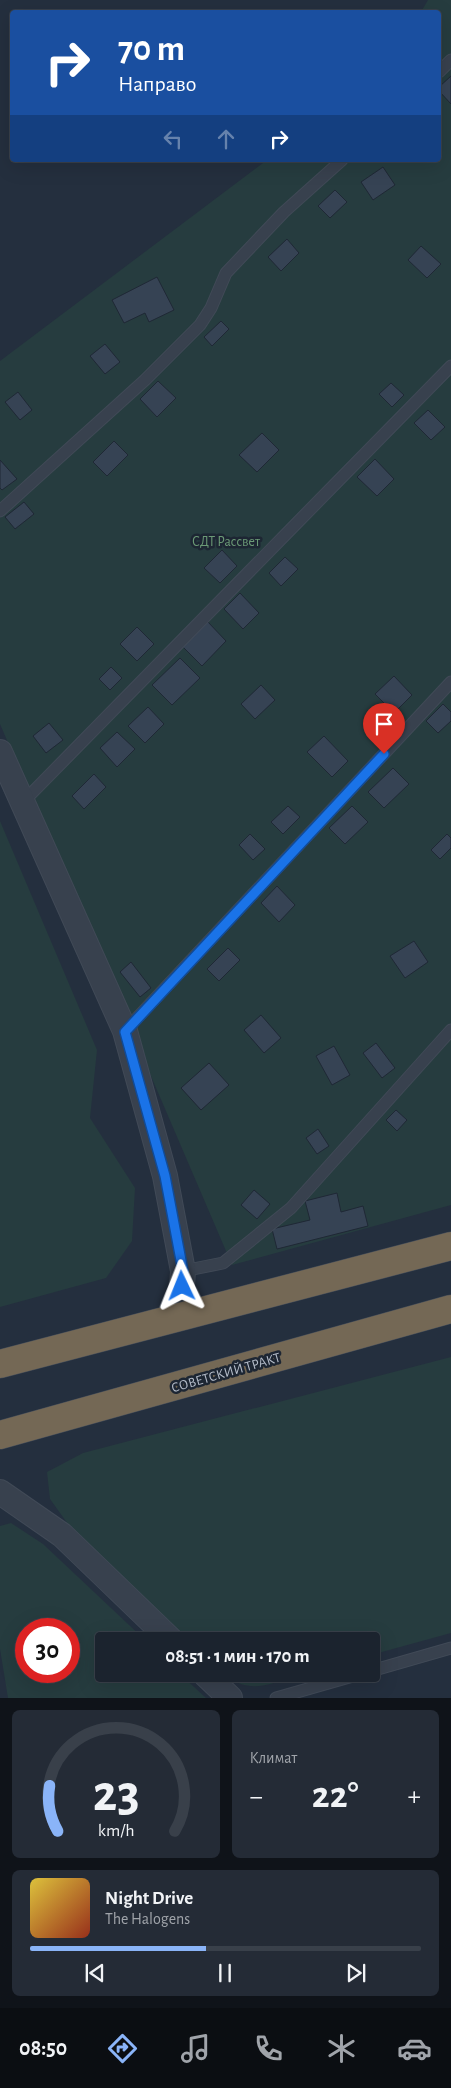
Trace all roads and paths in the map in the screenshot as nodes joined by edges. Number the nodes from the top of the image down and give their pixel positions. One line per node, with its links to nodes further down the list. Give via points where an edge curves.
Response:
1 (451, 60): 2 (lane)
2 (441, 70)
3 (340, 162): 5 (lane, via 284,212 226,273 211,308 193,332 146,380)
4 (451, 366): 8 (lane)
5 (0, 511)
6 (451, 682): 10 (lane)
7 (0, 752): 8 (street)
8 (22, 803): 10 (street)
9 (451, 1030): 12 (lane, via 291,1208 223,1263)
10 (125, 1032): 12 (street, via 165,1176)
11 (451, 1246): 14 (highway)
12 (183, 1271): 14 (street)
13 (451, 1309): 16 (highway, СОВЕТСКИЙ ТРАКТ)
14 (180, 1317): 15 (highway)
15 (0, 1364)
16 (0, 1435)
17 (0, 1492): 18 (street, via 62,1535)
18 (163, 1632)
19 (451, 1648): 20 (lane)
20 (380, 1668)
21 (213, 1682): 23 (street)
22 (332, 1682): 24 (lane)
23 (230, 1698)
24 (276, 1698)

